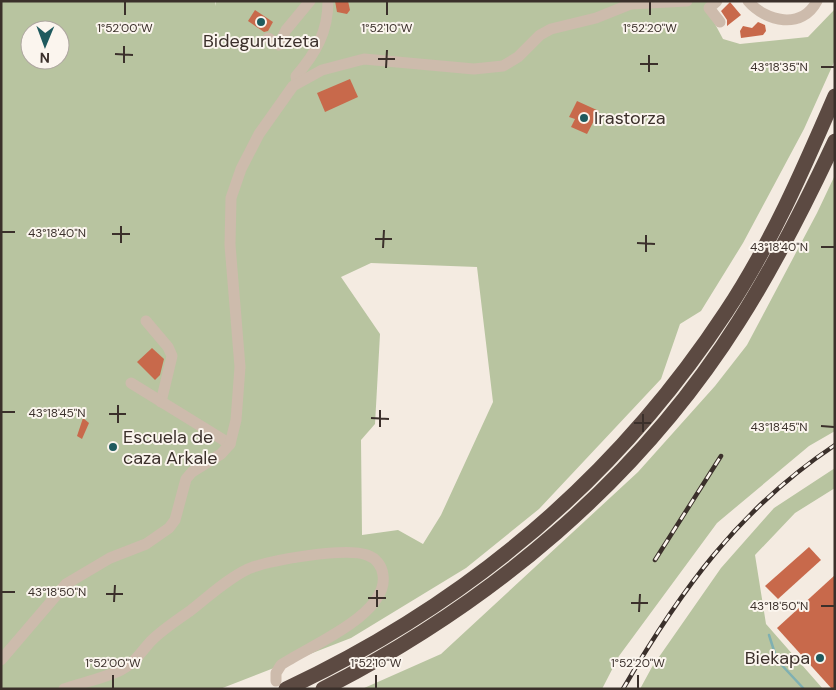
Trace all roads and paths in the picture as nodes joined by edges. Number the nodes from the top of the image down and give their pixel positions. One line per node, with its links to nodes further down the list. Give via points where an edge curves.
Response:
1 (310, 1): 8 (street, via 286,30 279,44)
2 (328, 1): 9 (street, via 324,33 312,58 296,76)
3 (687, 1): 9 (street, via 631,4 596,18 552,29 503,66 474,69 364,59 322,70)
4 (717, 1): 7 (street, via 708,8)
5 (748, 1): 6 (street, via 761,13 784,20 804,15)
6 (817, 1)
7 (720, 22)
8 (268, 38)
9 (298, 82): 15 (street, via 259,134 231,198 230,245 240,367 236,420)
10 (835, 96): 17 (highway, via 789,201 727,311 677,380 614,456 552,515 479,575 394,633)
11 (835, 141): 19 (highway, via 784,245 738,323 676,408 614,478 552,538 481,593 403,646)
12 (146, 321): 14 (street, via 172,356)
13 (130, 383): 14 (street)
14 (161, 402): 15 (street)
15 (230, 444): 16 (street, via 186,479 170,528 146,544 110,558 66,584)
16 (1, 660)
17 (281, 685): 18 (street, via 276,673 281,665 336,634 380,594 383,570 374,559 350,553 278,561 249,569 151,641 135,661 121,670)
18 (64, 689)
19 (324, 689)

